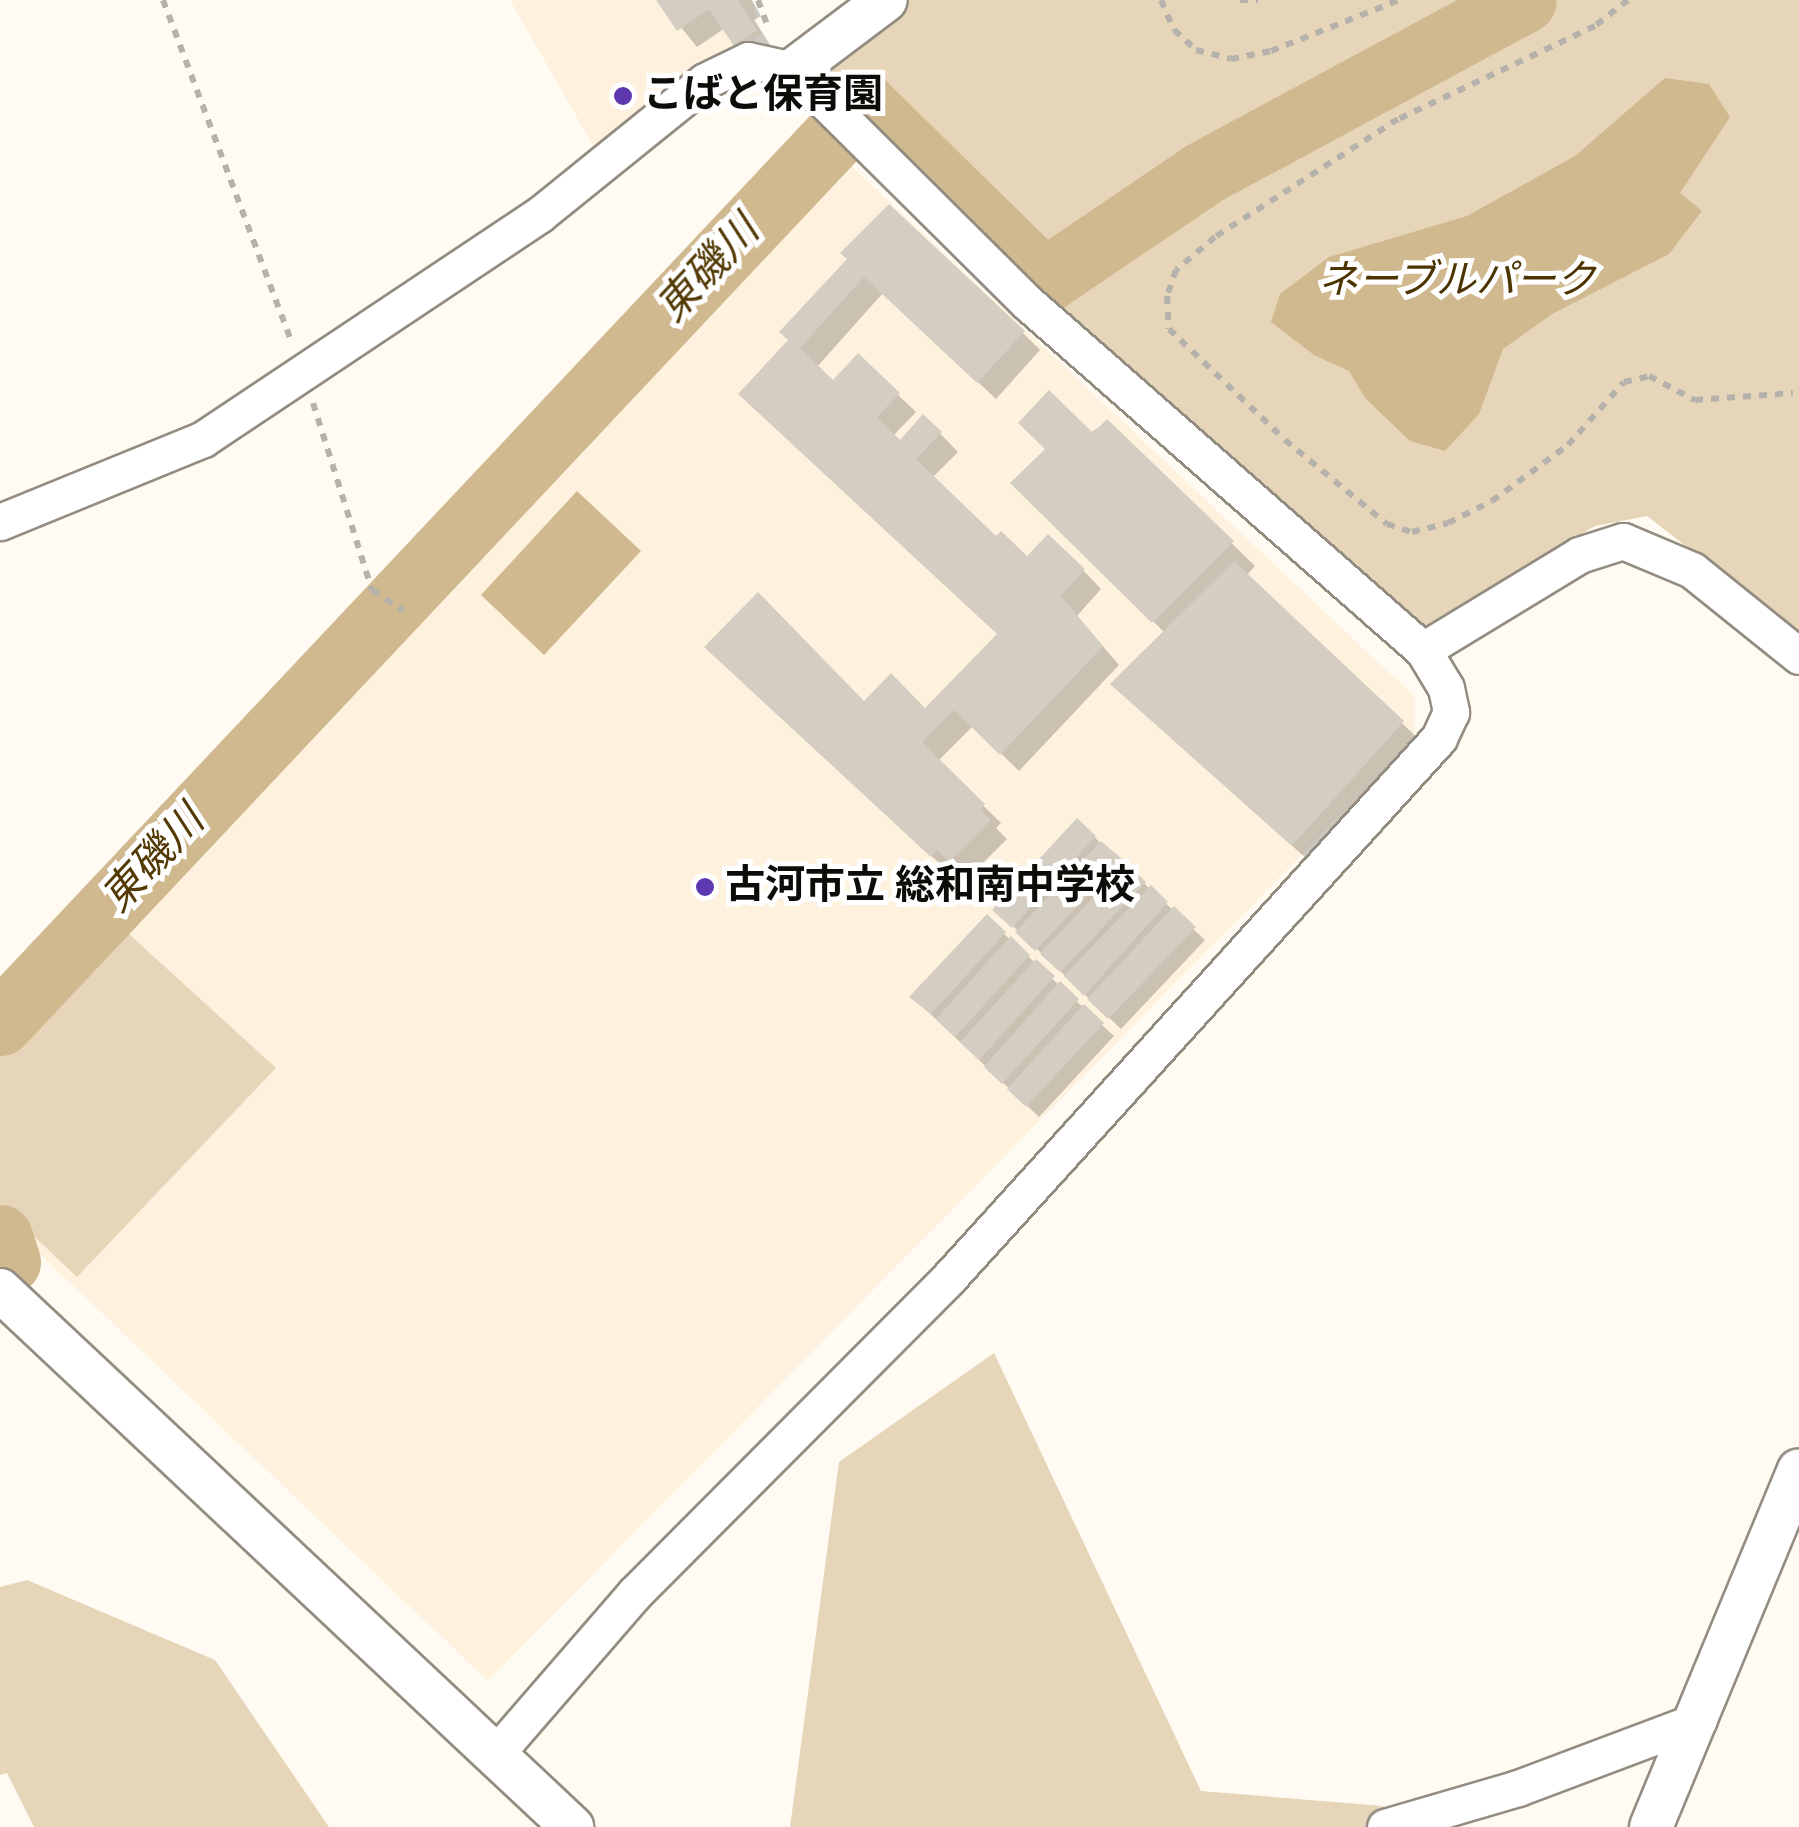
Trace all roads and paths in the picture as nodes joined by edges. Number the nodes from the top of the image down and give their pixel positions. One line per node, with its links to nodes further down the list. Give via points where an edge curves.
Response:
1 (164, 0): 9 (path)
2 (886, 0): 8 (street)
3 (1160, 0): 6 (path, via 1174,30 1196,50 1232,60)
4 (1240, 0): 5 (path)
5 (1258, 0)
6 (1399, 0)
7 (1628, 0): 10 (path, via 1595,26 1398,119 1215,237 1176,270 1167,296 1170,329 1285,440 1387,524 1412,532 1448,523 1492,500 1568,445 1624,382 1649,376 1695,400)
8 (793, 70): 9 (street, via 748,60 705,81 539,215); 13 (street, via 1029,304)
9 (303, 372): 11 (street, via 203,439); 12 (path, via 372,590)
10 (1793, 394)
11 (0, 522)
12 (404, 611)
13 (1422, 650): 14 (street, via 1579,555 1623,542 1692,570); 18 (street, via 1446,688 1451,712 1439,738 948,1279 635,1592)
14 (1799, 656)
15 (0, 1290): 18 (street)
16 (1799, 1470): 17 (street)
17 (1700, 1720): 20 (street, via 1518,1788); 21 (street)
18 (494, 1756): 19 (street)
19 (572, 1827)
20 (1385, 1827)
21 (1650, 1827)

